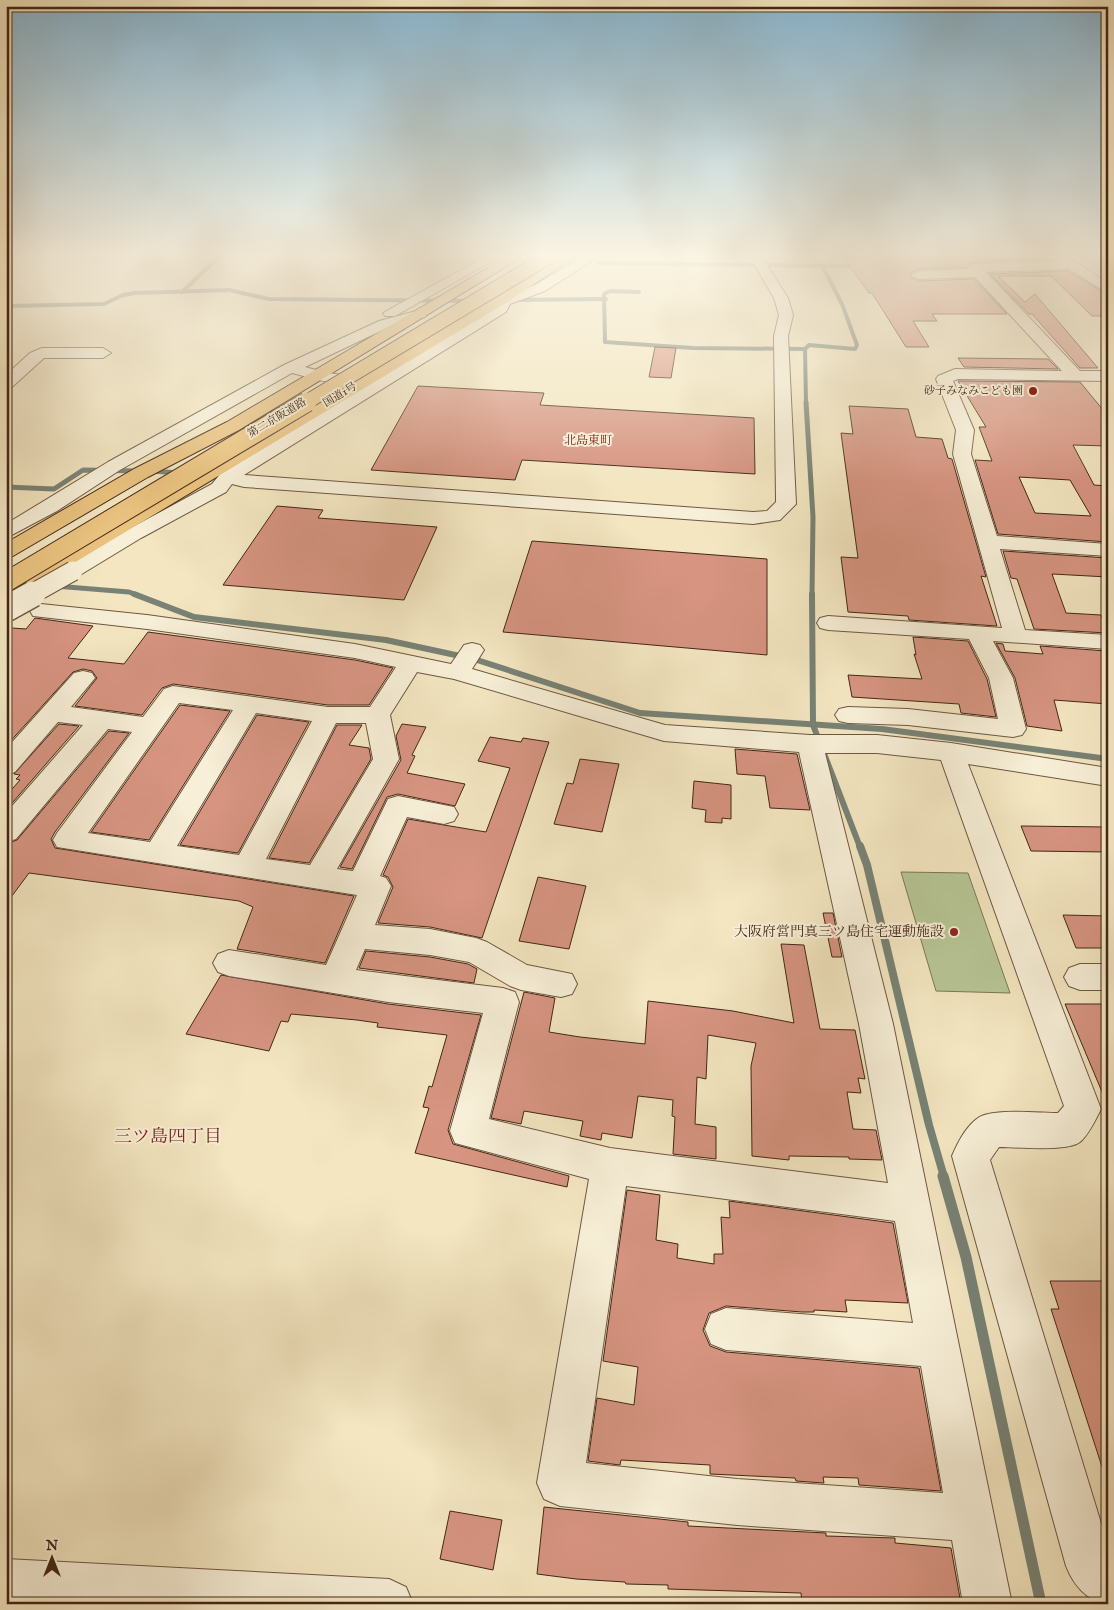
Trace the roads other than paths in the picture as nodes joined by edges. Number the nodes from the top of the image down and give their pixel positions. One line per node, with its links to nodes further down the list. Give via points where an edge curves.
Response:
1 (360, 331): 10 (street)
2 (368, 331): 10 (street)
3 (391, 331): 13 (highway)
4 (399, 331): 25 (highway, 第二京阪道路)
5 (430, 331): 26 (highway, 第二京阪道路, bridge)
6 (453, 331): 9 (highway, 国道1号)
7 (782, 331): 19 (street, via 786,504 773,516 753,518)
8 (1034, 331): 14 (street)
9 (427, 348): 13 (street, via 414,347 403,352 365,378 348,380); 19 (street); 20 (highway, 国道1号)
10 (328, 349): 12 (street)
11 (103, 353): 16 (street, via 42,353)
12 (290, 368): 13 (street); 17 (street)
13 (319, 374): 18 (highway, via 233,426)
14 (1076, 376): 15 (street); 22 (street, via 954,374 944,379 965,430 962,454)
15 (1108, 376)
16 (6, 384)
17 (198, 419): 18 (street); 21 (street)
18 (141, 473): 24 (highway)
19 (227, 479): 20 (street); 26 (street, bridge, via 219,488 134,534 73,572)
20 (192, 484): 26 (highway, 国道1号)
21 (6, 532)
22 (989, 542): 23 (street); 31 (street)
23 (1108, 550)
24 (6, 552)
25 (6, 559)
26 (8, 596): 28 (street, via 115,602 132,607)
27 (41, 611): 28 (street)
28 (147, 622): 34 (street)
29 (828, 623): 30 (street)
30 (978, 634): 31 (street); 44 (street, via 1001,678 1013,729 948,720 858,715)
31 (1016, 636): 32 (street)
32 (1108, 642)
33 (472, 650): 35 (street)
34 (411, 662): 35 (street); 40 (street)
35 (458, 673): 43 (street, via 664,733)
36 (83, 678): 38 (street)
37 (249, 704): 39 (street); 42 (street, via 173,694); 50 (street)
38 (52, 714): 41 (street); 46 (street)
39 (328, 715): 40 (street); 51 (street)
40 (377, 715): 52 (street, via 386,759)
41 (102, 720): 42 (street); 49 (street)
42 (150, 726): 50 (street, via 66,840)
43 (810, 744): 44 (street); 59 (street, via 876,1024)
44 (877, 744): 45 (street)
45 (951, 752): 47 (street); 63 (street, via 1083,1109 1067,1130 990,1130 970,1156 1090,1566)
46 (6, 766)
47 (1108, 777)
48 (444, 814): 53 (street, via 398,806)
49 (6, 832)
50 (157, 854): 51 (street)
51 (246, 866): 52 (street)
52 (318, 877): 53 (street)
53 (362, 884): 54 (street, via 376,886)
54 (355, 936): 56 (street); 57 (street, via 430,942 476,951 521,978)
55 (229, 963): 56 (street)
56 (336, 980): 58 (street, via 503,1002 468,1131)
57 (560, 984)
58 (610, 1166): 59 (street); 62 (street, via 560,1483 738,1502)
59 (909, 1204): 61 (street)
60 (726, 1329): 61 (street)
61 (937, 1346): 62 (street)
62 (971, 1518): 66 (street)
63 (1108, 1581)
64 (6, 1583): 65 (street)
65 (389, 1604)
66 (988, 1604)

